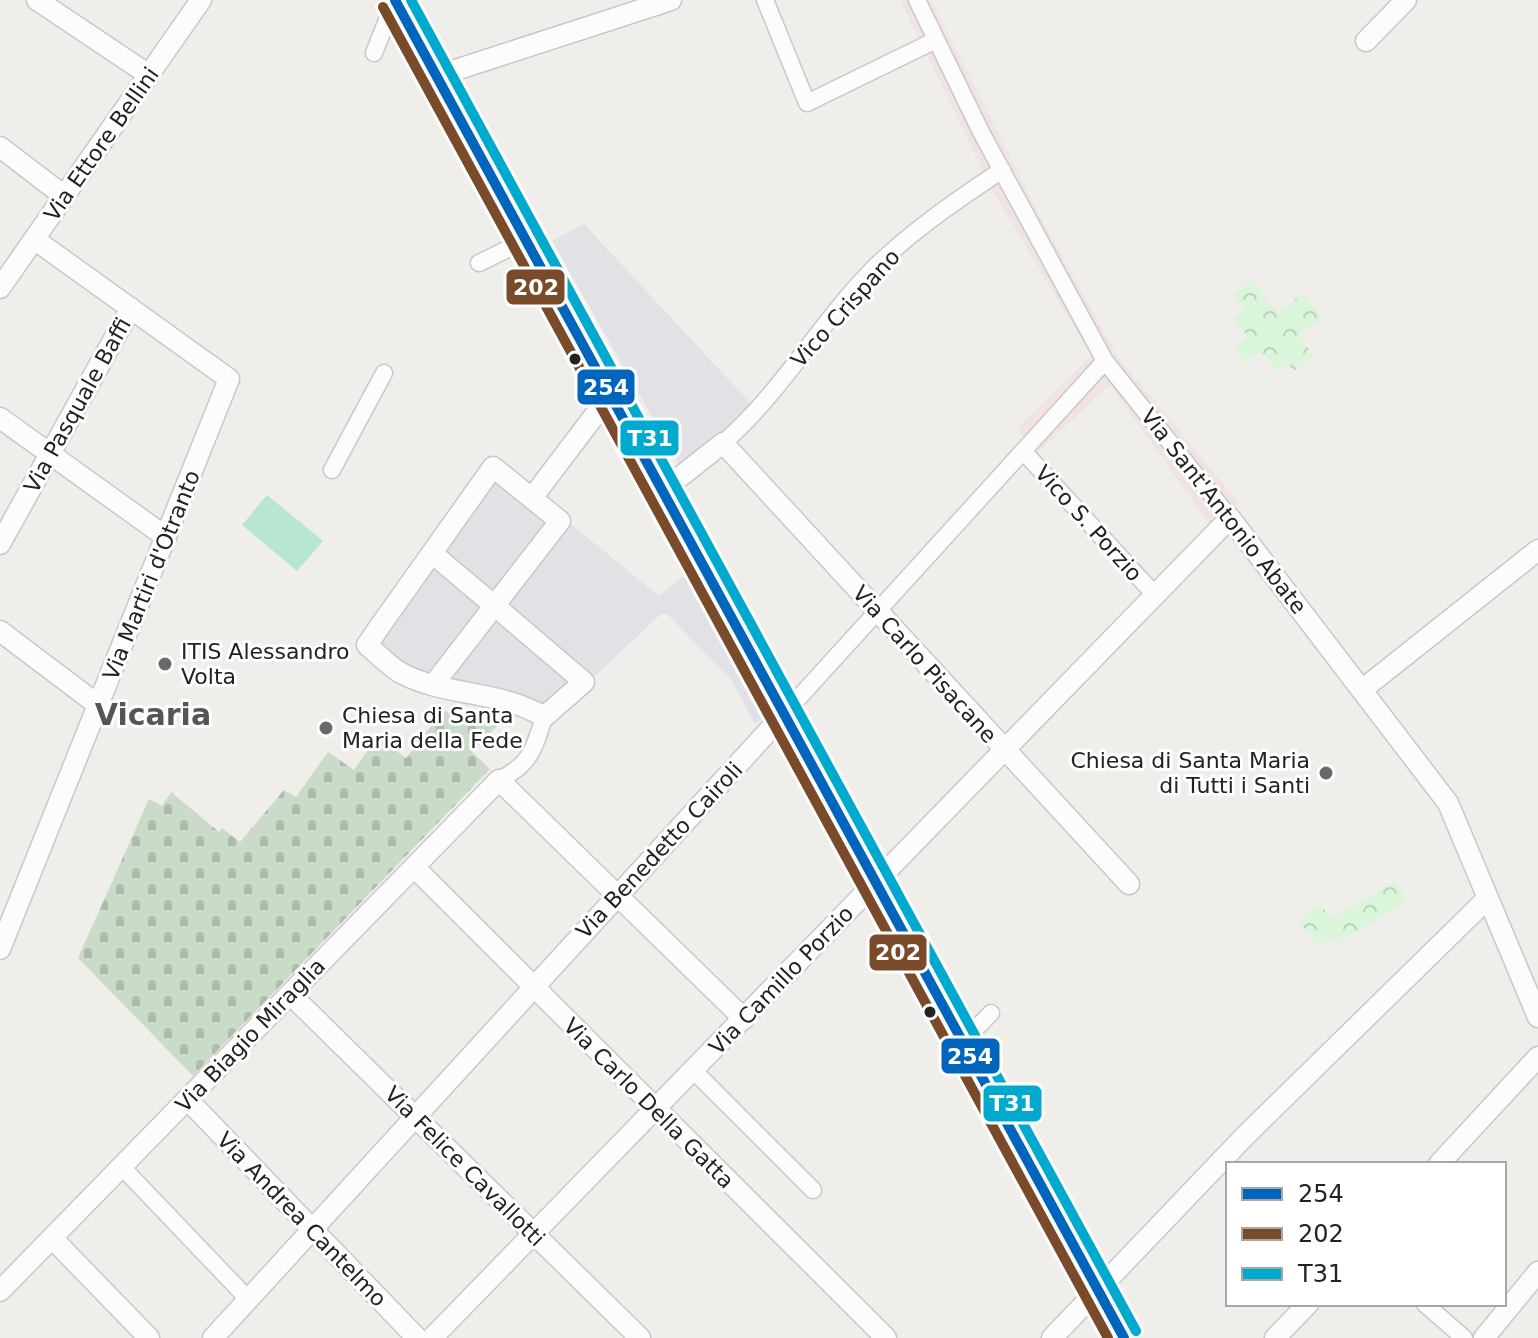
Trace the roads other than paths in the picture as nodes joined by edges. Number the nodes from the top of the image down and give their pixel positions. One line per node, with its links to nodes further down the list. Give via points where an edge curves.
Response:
1 (37, 0): 11 (street)
2 (201, 0): 11 (street, Via Ettore Bellini)
3 (395, 0): 10 (street); 12 (main road)
4 (671, 0): 12 (street)
5 (765, 0): 8 (street, via 807,103)
6 (917, 0): 8 (street, Via Sant'Antonio Abate)
7 (1406, 0): 9 (street)
8 (936, 40): 14 (street, Via Sant'Antonio Abate)
9 (1366, 41)
10 (374, 53)
11 (149, 75): 15 (street, Via Ettore Bellini)
12 (437, 76): 17 (main road)
13 (0, 147): 15 (street)
14 (1002, 170): 21 (street, Via Sant'Antonio Abate); 25 (street, Vico Crispano, via 875,268)
15 (64, 196): 16 (street, Via Ettore Bellini)
16 (34, 239): 19 (street, Via Ettore Bellini); 20 (street)
17 (526, 240): 18 (street); 23 (main road)
18 (479, 263)
19 (0, 288)
20 (131, 308): 27 (street, Via Pasquale Baffi); 32 (street, Via Martiri d'Otranto, via 229,379)
21 (1105, 361): 26 (street, Via Benedetto Cairoli); 31 (street, Via Sant'Antonio Abate)
22 (384, 373): 28 (street)
23 (610, 395): 29 (main road); 30 (street)
24 (0, 418): 27 (street)
25 (731, 436): 29 (street); 38 (street, Via Carlo Pisacane)
26 (1023, 451): 36 (street, Vico S. Porzio); 38 (street, Via Benedetto Cairoli)
27 (50, 454): 32 (street); 33 (street, Via Pasquale Baffi)
28 (332, 470)
29 (662, 491): 43 (main road)
30 (532, 498): 35 (street, via 493,467); 37 (street, via 560,521)
31 (1230, 518): 36 (street, Via Camillo Porzio); 41 (street, Via Sant'Antonio Abate)
32 (166, 537): 42 (street, Via Martiri d'Otranto)
33 (0, 544)
34 (1538, 550): 41 (street)
35 (432, 553): 37 (street); 40 (street, via 367,645 400,672)
36 (1155, 595): 45 (street, Via Camillo Porzio)
37 (495, 606): 40 (street); 44 (street, via 584,682)
38 (877, 611): 43 (street, Via Benedetto Cairoli); 45 (street, Via Carlo Pisacane)
39 (0, 631): 42 (street)
40 (433, 685): 44 (street, via 523,704)
41 (1363, 689): 51 (street, Via Sant'Antonio Abate, via 1448,803)
42 (98, 705): 52 (street, Via Martiri d'Otranto)
43 (784, 714): 48 (main road); 50 (street, Via Benedetto Cairoli)
44 (544, 717): 46 (street, via 534,751 518,771)
45 (1004, 750): 48 (street, Via Camillo Porzio); 49 (street, Via Carlo Pisacane)
46 (499, 780): 47 (street, Via Biagio Miraglia); 50 (street)
47 (414, 867): 53 (street, Via Carlo Della Gatta); 54 (street, Via Biagio Miraglia)
48 (875, 882): 57 (street, Via Camillo Porzio); 58 (main road)
49 (1129, 884)
50 (617, 895): 53 (street, Via Benedetto Cairoli); 57 (street)
51 (1488, 898): 56 (street, Via Sant'Antonio Abate); 72 (street, via 1245,1136)
52 (0, 949)
53 (533, 987): 62 (street, Via Carlo Della Gatta); 63 (street, Via Benedetto Cairoli)
54 (290, 994): 61 (street, Via Biagio Miraglia); 63 (street, Via Felice Cavallotti)
55 (991, 1013): 58 (street)
56 (1538, 1017)
57 (744, 1019): 60 (street, Via Camillo Porzio)
58 (963, 1042): 72 (main road)
59 (1538, 1057): 64 (street)
60 (694, 1071): 62 (street, Via Camillo Porzio); 66 (street)
61 (187, 1099): 65 (street, Via Biagio Miraglia); 67 (street, Via Andrea Cantelmo)
62 (657, 1110): 68 (street, Via Camillo Porzio); 81 (street, Via Carlo Della Gatta)
63 (415, 1117): 67 (street, Via Benedetto Cairoli); 68 (street, Via Felice Cavallotti)
64 (1441, 1162)
65 (121, 1166): 69 (street, Via Biagio Miraglia); 73 (street)
66 (813, 1190)
67 (312, 1229): 73 (street, Via Benedetto Cairoli); 78 (street, Via Andrea Cantelmo)
68 (534, 1235): 79 (street, Via Camillo Porzio); 80 (street, Via Felice Cavallotti)
69 (52, 1238): 71 (street, Via Biagio Miraglia); 76 (street)
70 (1538, 1272): 86 (street)
71 (0, 1291)
72 (1099, 1292): 82 (street); 83 (main road)
73 (248, 1299): 77 (street, Via Benedetto Cairoli)
74 (1306, 1306): 84 (street)
75 (1427, 1306): 85 (street)
76 (149, 1338)
77 (213, 1338)
78 (417, 1338)
79 (432, 1338)
80 (640, 1338)
81 (886, 1338)
82 (1052, 1338)
83 (1124, 1338)
84 (1275, 1338)
85 (1464, 1338)
86 (1484, 1338)

